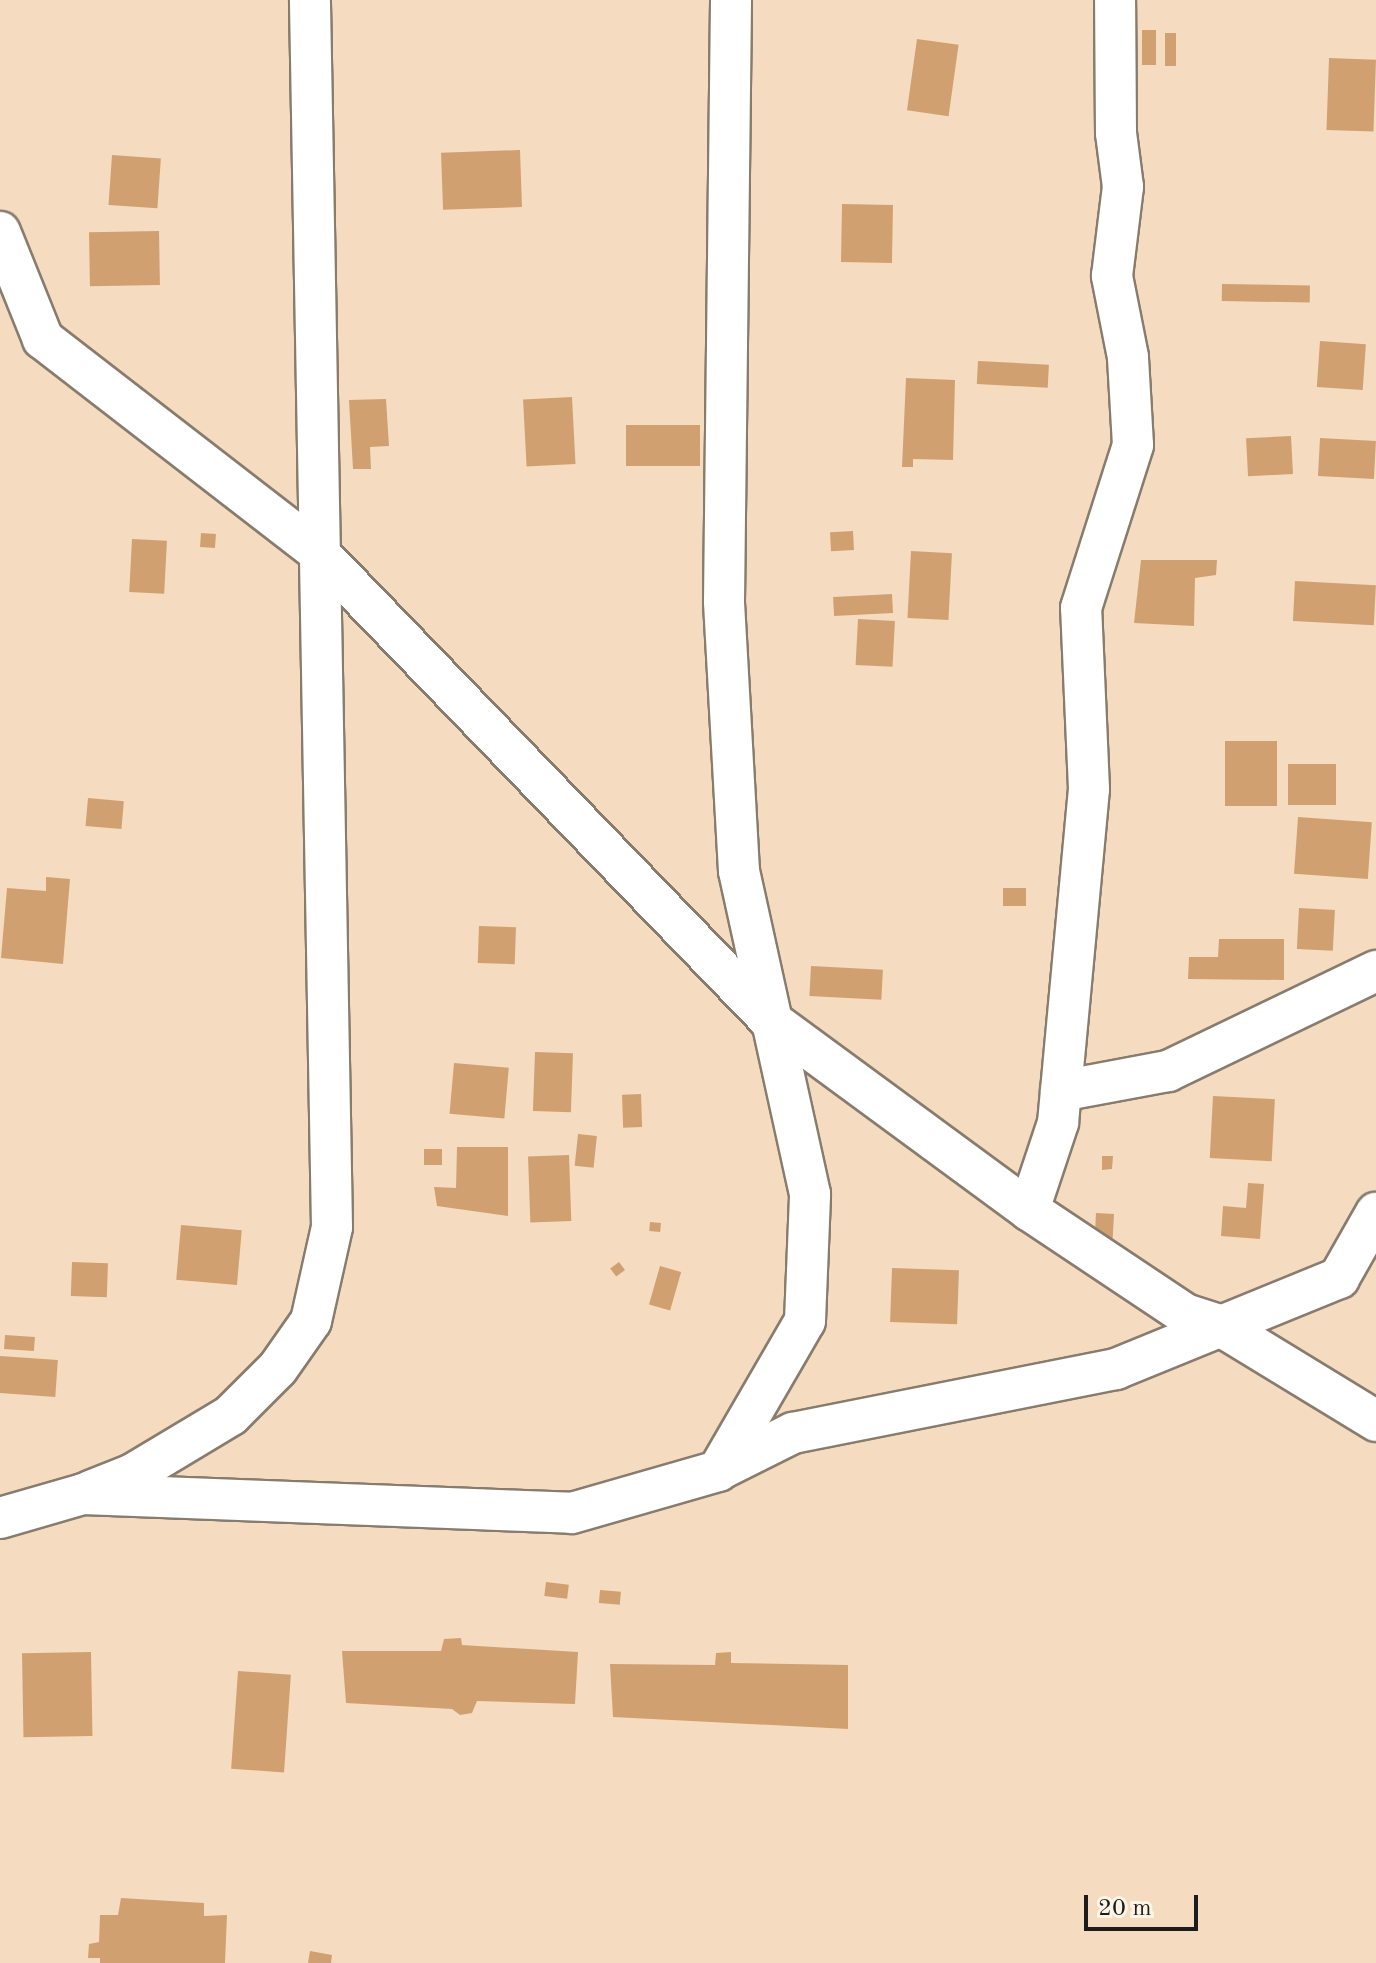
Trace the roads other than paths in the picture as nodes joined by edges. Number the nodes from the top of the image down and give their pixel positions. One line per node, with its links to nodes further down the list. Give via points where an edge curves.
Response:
1 (310, 0): 5 (street)
2 (731, 0): 7 (street, via 724,601 739,871)
3 (1115, 0): 8 (street, via 1116,133 1123,187 1112,276 1128,357 1133,445 1081,608 1089,789)
4 (0, 232): 5 (street, via 43,339)
5 (316, 550): 7 (street); 14 (street, via 332,1227 311,1321 278,1368 231,1415 133,1474)
6 (1376, 971): 8 (street, via 1168,1071)
7 (769, 1019): 9 (street); 13 (street, via 810,1194 805,1321)
8 (1061, 1091): 9 (street, via 1058,1123)
9 (1029, 1210): 11 (street, via 1185,1314)
10 (1376, 1213): 11 (street, via 1339,1278)
11 (1219, 1325): 12 (street); 13 (street, via 1116,1369 793,1433)
12 (1376, 1421)
13 (718, 1471): 14 (street, via 572,1513)
14 (83, 1494): 15 (street)
15 (0, 1518)

